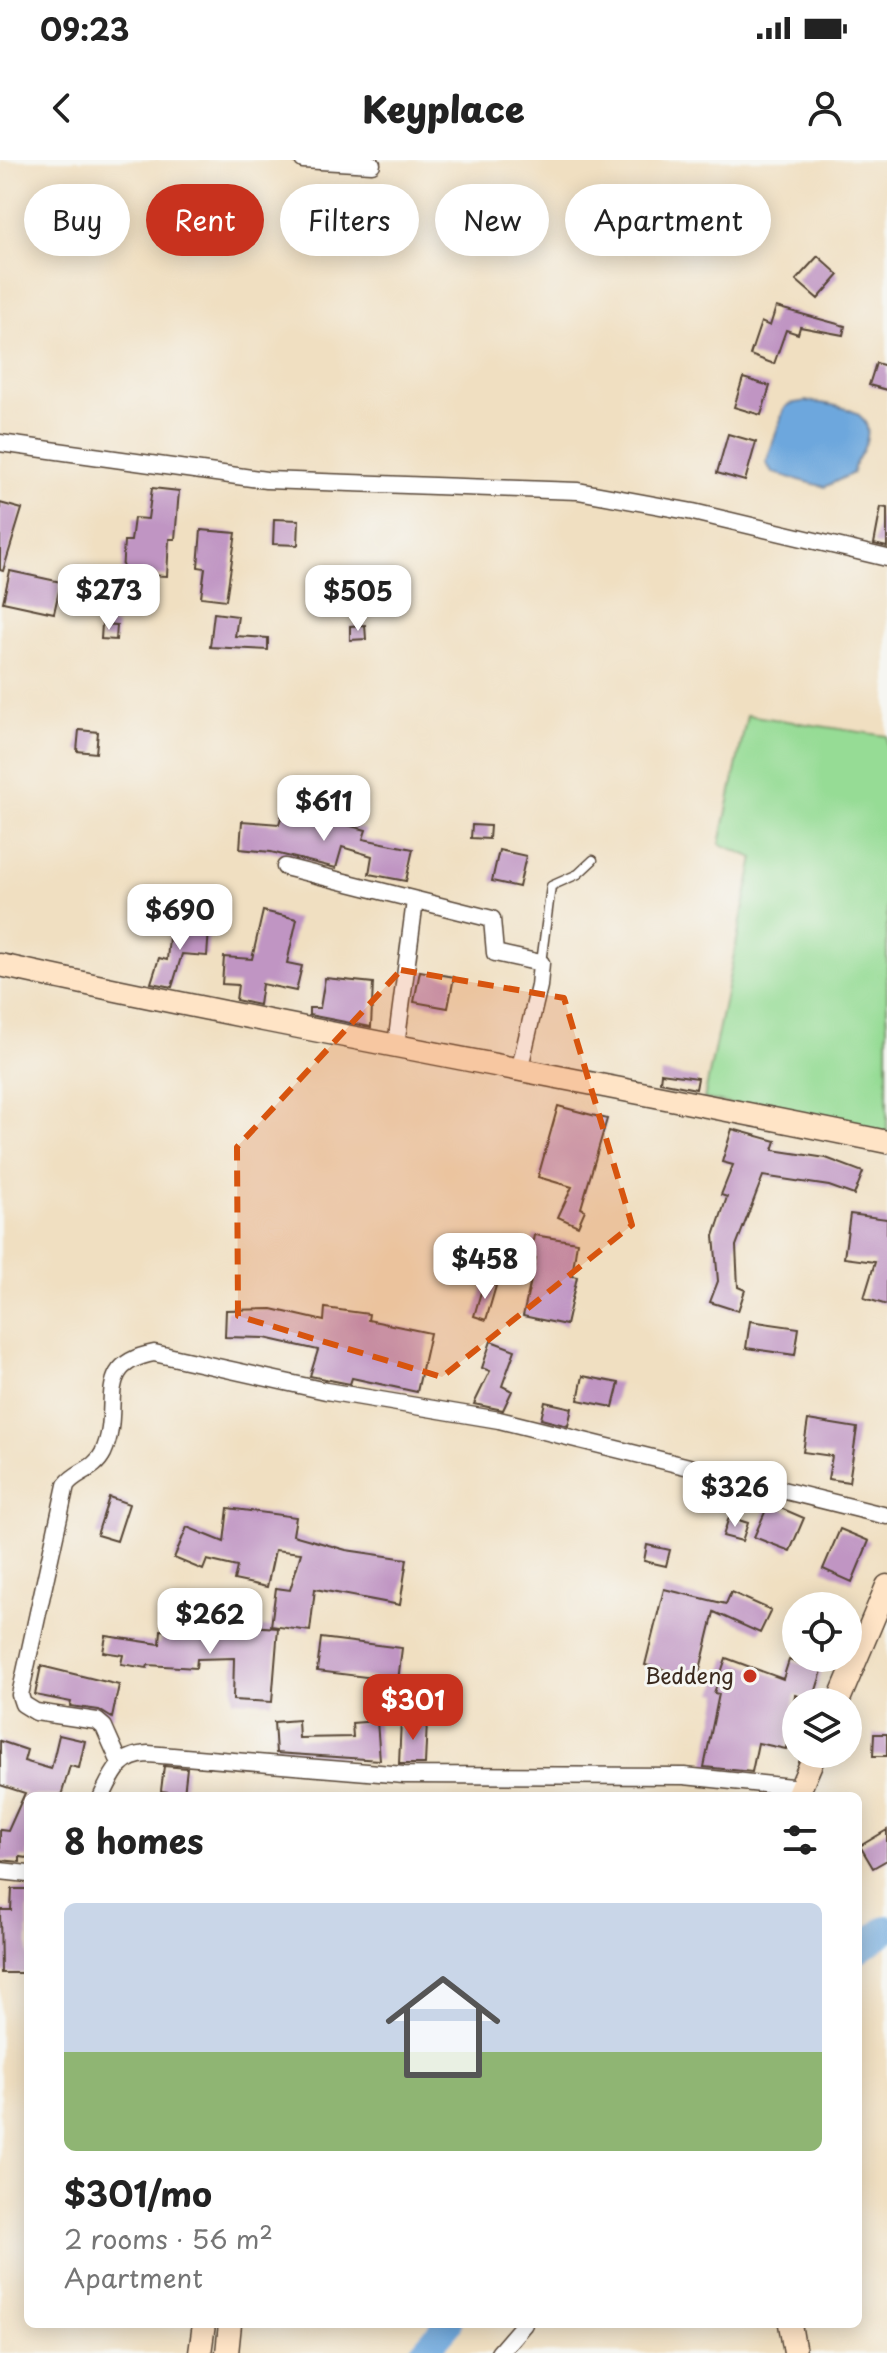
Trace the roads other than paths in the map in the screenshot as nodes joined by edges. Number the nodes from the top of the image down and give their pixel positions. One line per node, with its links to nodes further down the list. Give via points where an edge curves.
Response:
1 (303, 160): 2 (street)
2 (372, 164)
3 (0, 443): 4 (street, via 266,480 578,491)
4 (887, 558)
5 (593, 860): 8 (lane, via 578,874 551,886)
6 (285, 867): 7 (street)
7 (415, 901): 8 (street, via 488,916 497,955); 10 (street)
8 (541, 963): 11 (street)
9 (0, 965): 10 (street)
10 (396, 1045): 11 (street)
11 (520, 1067): 12 (street)
12 (887, 1142)
13 (887, 1516): 16 (street, via 499,1420 326,1391 154,1353 134,1357 122,1363 115,1376 102,1455 88,1472 66,1485 20,1695 36,1712 97,1721)
14 (887, 1586): 15 (street)
15 (844, 1688)
16 (120, 1763): 18 (street); 19 (street, via 148,1754 404,1775 684,1776)
17 (809, 1768): 19 (street)
18 (104, 1792)
19 (799, 1792)
20 (0, 1871): 21 (street)
21 (24, 1874)
22 (203, 2328): 26 (street)
23 (230, 2328): 27 (street)
24 (521, 2328): 28 (street)
25 (791, 2328): 29 (street)
26 (200, 2353)
27 (227, 2353)
28 (499, 2353)
29 (795, 2353)

